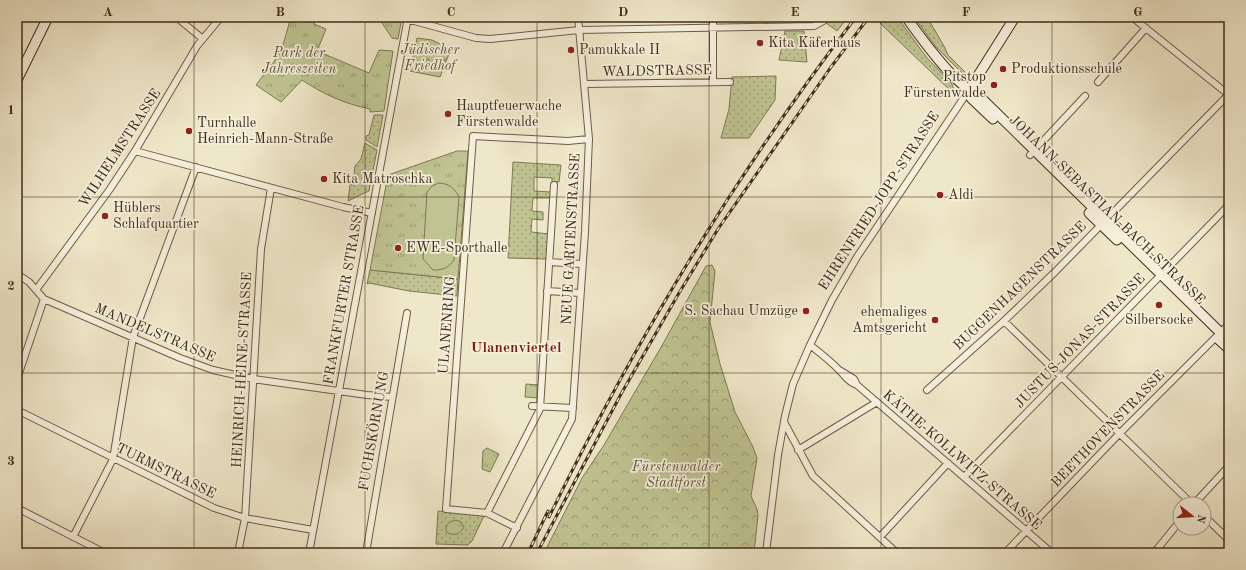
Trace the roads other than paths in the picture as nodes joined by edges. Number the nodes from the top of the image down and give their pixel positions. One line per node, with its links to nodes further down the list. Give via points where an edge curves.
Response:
1 (48, 17): 15 (street)
2 (176, 17): 14 (street)
3 (221, 17): 14 (street, WILHELMSTRASSE)
4 (578, 17): 13 (street, NEUE GARTENSTRASSE)
5 (713, 17): 11 (street)
6 (828, 17): 11 (street, via 814,26)
7 (906, 17): 20 (street, JOHANN-SEBASTIAN-BACH-STRASSE, via 943,65)
8 (1015, 17): 20 (street, EHRENFRIED-JOPP-STRASSE)
9 (1132, 17): 12 (street)
10 (407, 18): 13 (street, via 482,39); 30 (street, FRANKFURTER STRASSE)
11 (713, 27): 13 (street); 16 (street)
12 (1146, 28): 18 (street); 21 (street)
13 (579, 30): 19 (street, NEUE GARTENSTRASSE)
14 (203, 39): 24 (street, WILHELMSTRASSE)
15 (17, 80)
16 (713, 82): 17 (street, WALDSTRASSE); 19 (street, WALDSTRASSE)
17 (730, 82)
18 (1098, 82)
19 (584, 84): 23 (street, NEUE GARTENSTRASSE)
20 (969, 90): 25 (street, JOHANN-SEBASTIAN-BACH-STRASSE, via 971,98); 46 (street, EHRENFRIED-JOPP-STRASSE, via 857,257)
21 (1229, 94): 31 (street, BUGGENHAGENSTRASSE)
22 (1085, 96): 25 (street)
23 (588, 139): 33 (street, NEUE GARTENSTRASSE); 69 (street, ULANENRING, via 568,141 473,136 446,509)
24 (135, 151): 26 (street); 36 (street, WILHELMSTRASSE)
25 (1032, 152): 31 (street, JOHANN-SEBASTIAN-BACH-STRASSE)
26 (196, 167): 28 (street); 44 (street)
27 (554, 185): 32 (street)
28 (271, 188): 30 (street); 50 (street, HEINRICH-HEINE-STRASSE, via 261,249)
29 (1229, 205): 35 (street, JUSTUS-JONAS-STRASSE)
30 (372, 213): 52 (street, FRANKFURTER STRASSE)
31 (1103, 222): 35 (street, JOHANN-SEBASTIAN-BACH-STRASSE); 41 (street, BUGGENHAGENSTRASSE)
32 (549, 262): 33 (street); 37 (street)
33 (582, 264): 38 (street, NEUE GARTENSTRASSE)
34 (17, 274): 36 (street, MANDELSTRASSE)
35 (1160, 277): 43 (street, JOHANN-SEBASTIAN-BACH-STRASSE); 48 (street, JUSTUS-JONAS-STRASSE)
36 (36, 290): 39 (street, MANDELSTRASSE)
37 (548, 291): 38 (street); 56 (street)
38 (580, 293): 57 (street, NEUE GARTENSTRASSE)
39 (44, 299): 44 (street, MANDELSTRASSE); 49 (street)
40 (407, 313): 53 (street, FUCHSKÖRNUNG)
41 (1004, 321): 48 (street); 51 (street, BUGGENHAGENSTRASSE)
42 (1229, 324): 43 (street, BEETHOVENSTRASSE)
43 (1218, 335): 45 (street, JOHANN-SEBASTIAN-BACH-STRASSE); 47 (street, JOHANN-SEBASTIAN-BACH-STRASSE); 60 (street, BEETHOVENSTRASSE)
44 (133, 337): 50 (street, MANDELSTRASSE, via 213,370); 62 (street)
45 (1229, 341)
46 (810, 345): 54 (street, KÄTHE-KOLLWITZ-STRASSE, via 840,371 845,379 857,385); 59 (street, EHRENFRIED-JOPP-STRASSE, via 793,384)
47 (1229, 349)
48 (1061, 377): 60 (street); 65 (street, JUSTUS-JONAS-STRASSE)
49 (17, 379)
50 (253, 379): 52 (street, MANDELSTRASSE); 70 (street, HEINRICH-HEINE-STRASSE)
51 (927, 390)
52 (339, 391): 53 (street, MANDELSTRASSE); 73 (street, FRANKFURTER STRASSE)
53 (392, 397): 82 (street, FUCHSKÖRNUNG)
54 (877, 402): 61 (street); 63 (street, KÄTHE-KOLLWITZ-STRASSE)
55 (532, 406): 56 (street)
56 (540, 406): 57 (street); 69 (street)
57 (573, 408): 72 (street, NEUE GARTENSTRASSE, via 572,419)
58 (17, 410): 62 (street, TURMSTRASSE)
59 (784, 422): 61 (street); 84 (street, EHRENFRIED-JOPP-STRASSE)
60 (1120, 433): 66 (street); 74 (street, BEETHOVENSTRASSE)
61 (798, 450): 77 (street, via 813,476)
62 (113, 459): 70 (street, TURMSTRASSE, via 214,508); 76 (street)
63 (948, 463): 65 (street, KÄTHE-KOLLWITZ-STRASSE); 77 (street)
64 (1229, 466): 67 (street)
65 (964, 477): 74 (street, KÄTHE-KOLLWITZ-STRASSE)
66 (1185, 496)
67 (1201, 496)
68 (17, 508): 76 (street)
69 (487, 513): 72 (street, ULANENRING)
70 (245, 518): 73 (street, TURMSTRASSE); 80 (street, HEINRICH-HEINE-STRASSE)
71 (1212, 524): 78 (street)
72 (517, 528): 83 (street, NEUE GARTENSTRASSE)
73 (313, 530): 81 (street, FRANKFURTER STRASSE)
74 (1026, 531): 86 (street, BEETHOVENSTRASSE); 87 (street, KÄTHE-KOLLWITZ-STRASSE)
75 (1172, 531): 88 (street)
76 (73, 536): 79 (street)
77 (880, 538): 85 (street)
78 (1229, 540)
79 (105, 553)
80 (238, 553)
81 (309, 553)
82 (366, 553)
83 (503, 553)
84 (766, 553)
85 (897, 553)
86 (1005, 553)
87 (1052, 553)
88 (1154, 553)

